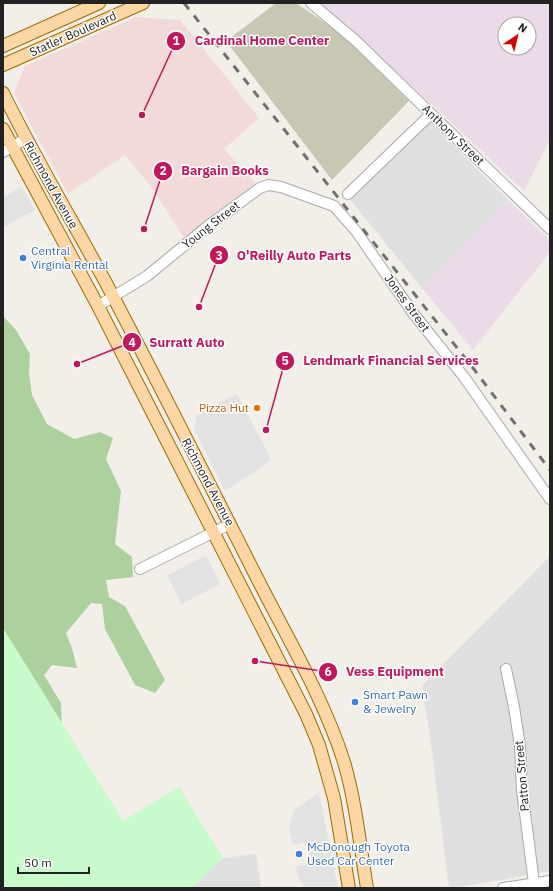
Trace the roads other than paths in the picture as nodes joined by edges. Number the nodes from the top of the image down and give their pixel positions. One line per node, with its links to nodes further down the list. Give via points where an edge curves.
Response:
1 (99, 3): 4 (main road, Statler Boulevard)
2 (311, 3): 7 (street, Anthony Street, via 355,40)
3 (140, 4): 5 (main road, Statler Boulevard)
4 (3, 46)
5 (3, 65)
6 (3, 93): 9 (main road, Richmond Avenue)
7 (431, 114): 11 (street); 13 (street, Anthony Street)
8 (3, 129): 10 (main road, Richmond Avenue)
9 (25, 139): 10 (street); 14 (main road, Richmond Avenue)
10 (8, 149): 15 (main road, Richmond Avenue)
11 (348, 194)
12 (334, 206): 14 (street, Young Street, via 281,187 268,185 260,188 147,276); 16 (street, Jones Street, via 356,231 413,313 464,377)
13 (550, 229)
14 (113, 297): 15 (street, Young Street); 17 (main road, Richmond Avenue)
15 (98, 306): 18 (main road, Richmond Avenue)
16 (550, 498)
17 (230, 524): 18 (street); 24 (main road, Richmond Avenue, via 310,681 344,762)
18 (214, 532): 19 (street); 23 (main road, Richmond Avenue, via 296,693 319,745 334,798)
19 (140, 569)
20 (506, 669): 22 (street, Patton Street, via 520,746 522,790)
21 (550, 881): 22 (street)
22 (534, 883): 25 (street)
23 (349, 888)
24 (367, 888)
25 (503, 888)

